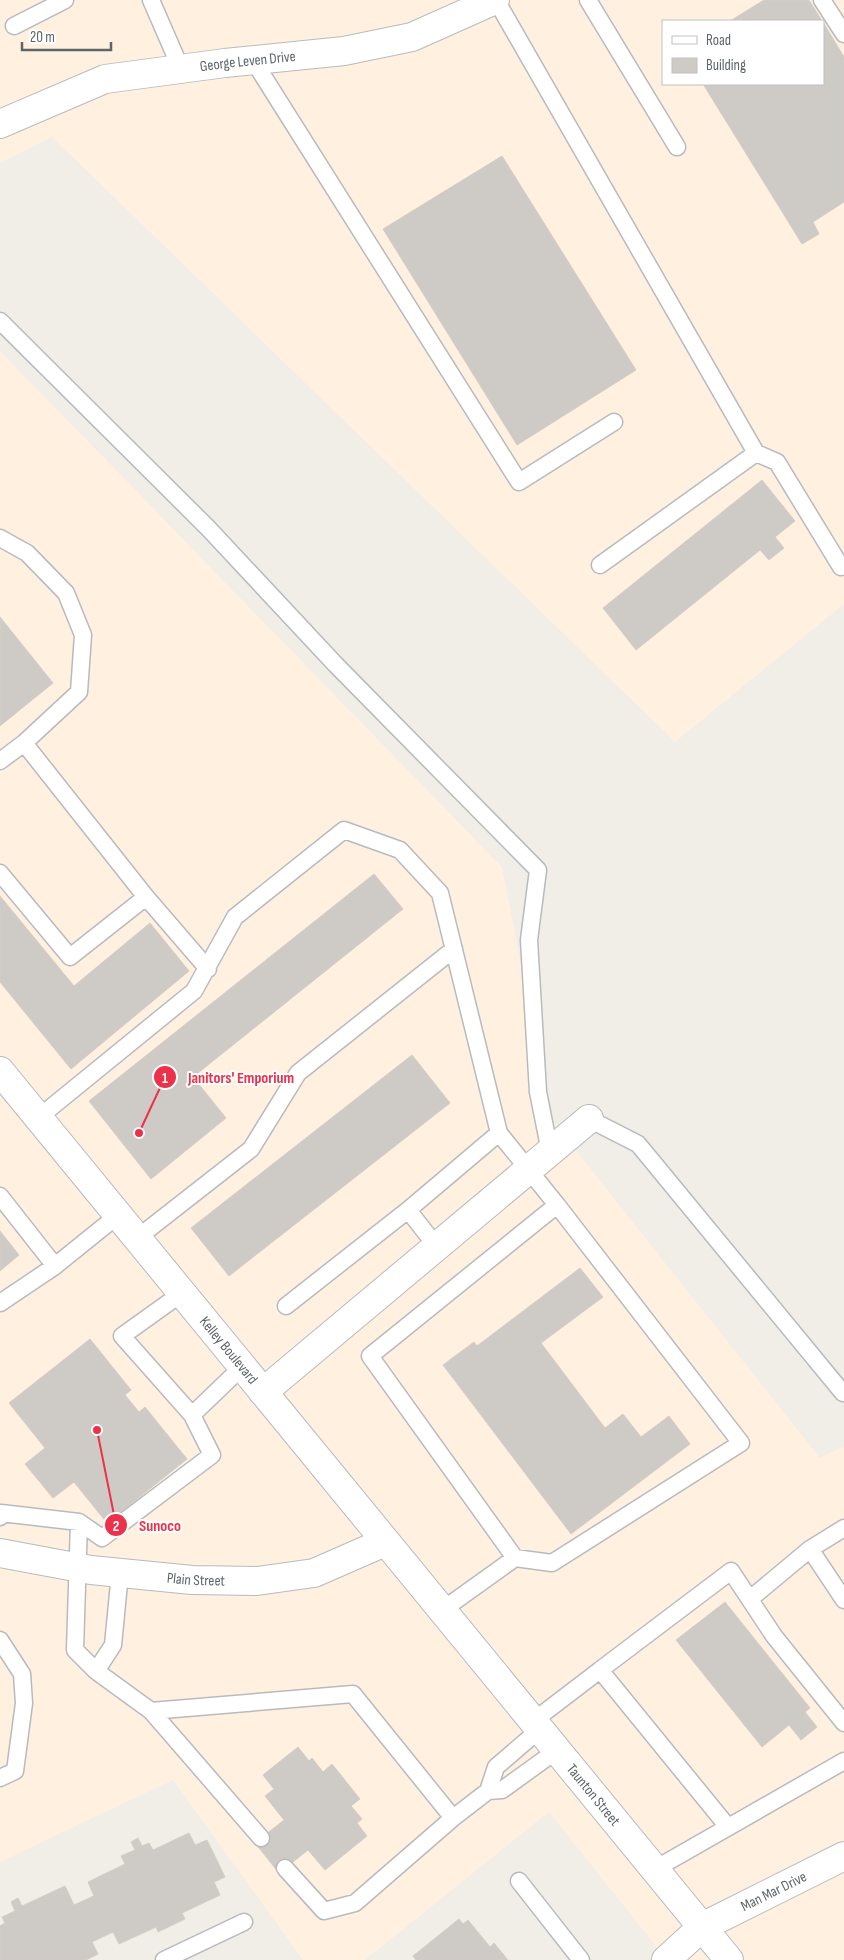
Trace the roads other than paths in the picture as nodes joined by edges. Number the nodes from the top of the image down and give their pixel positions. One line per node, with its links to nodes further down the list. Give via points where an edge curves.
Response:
1 (64, 0): 6 (lane)
2 (151, 0): 9 (lane)
3 (495, 0): 8 (street, George Leven Drive, via 412,37 344,51); 14 (lane)
4 (588, 0): 11 (lane)
5 (822, 0): 7 (lane)
6 (14, 26)
7 (844, 34)
8 (252, 60): 9 (street, George Leven Drive); 13 (lane, via 519,482)
9 (181, 69): 10 (street, George Leven Drive, via 105,79)
10 (0, 124)
11 (677, 147)
12 (0, 321): 28 (lane, via 208,528 336,665 538,870 529,940 538,1092)
13 (614, 422)
14 (756, 453): 16 (lane); 17 (lane, via 777,462)
15 (0, 538): 18 (lane, via 27,553 66,593 83,635 79,692)
16 (600, 565)
17 (841, 568)
18 (24, 743): 19 (lane); 21 (lane)
19 (0, 761)
20 (0, 873): 21 (lane, via 70,957)
21 (146, 897): 23 (lane)
22 (454, 949): 23 (lane, via 440,893 400,850 344,830 235,917); 27 (lane); 34 (lane, via 298,1073 251,1149)
23 (208, 969): 25 (lane, via 194,991)
24 (0, 1071): 25 (street, Kelley Boulevard)
25 (38, 1118): 33 (street, Kelley Boulevard)
26 (589, 1119): 28 (street); 42 (lane, via 638,1144)
27 (499, 1133): 29 (lane); 32 (lane)
28 (550, 1152): 29 (street)
29 (530, 1169): 31 (lane); 35 (street)
30 (0, 1196): 36 (lane)
31 (557, 1205): 50 (lane, via 370,1356); 50 (lane, via 741,1444 552,1563)
32 (408, 1210): 35 (lane); 39 (lane)
33 (116, 1216): 34 (street, Kelley Boulevard); 36 (lane)
34 (136, 1239): 37 (street, Kelley Boulevard)
35 (437, 1247): 41 (street)
36 (55, 1266): 38 (lane)
37 (182, 1293): 40 (street, Kelley Boulevard); 43 (lane, via 122,1336)
38 (0, 1303)
39 (286, 1306)
40 (242, 1367): 41 (street, Kelley Boulevard); 43 (lane)
41 (263, 1392): 47 (street, Kelley Boulevard)
42 (843, 1393)
43 (192, 1415): 45 (lane, via 212,1455 102,1538)
44 (0, 1517): 45 (lane, via 1,1514)
45 (79, 1522): 51 (lane)
46 (844, 1528): 48 (lane)
47 (385, 1542): 52 (street, Plain Street, via 314,1572 257,1581 192,1580); 55 (street, Kelley Boulevard)
48 (810, 1549): 53 (lane); 54 (lane)
49 (0, 1553): 51 (street, Plain Street)
50 (515, 1558): 55 (lane)
51 (79, 1568): 52 (street, Plain Street); 58 (lane, via 74,1650)
52 (120, 1573): 58 (lane, via 113,1645)
53 (750, 1599): 57 (lane, via 731,1571); 60 (lane, via 774,1636)
54 (844, 1600)
55 (449, 1621): 61 (street, Taunton Street)
56 (0, 1640): 64 (lane, via 22,1674 24,1703 15,1771)
57 (600, 1670): 61 (lane); 67 (lane)
58 (96, 1671): 59 (lane)
59 (151, 1711): 66 (lane, via 353,1694); 68 (lane)
60 (844, 1723)
61 (536, 1726): 62 (street, Taunton Street); 65 (lane, via 496,1767)
62 (556, 1751): 65 (lane, via 502,1790); 71 (street, Taunton Street)
63 (844, 1761): 67 (lane)
64 (0, 1778)
65 (488, 1791): 66 (lane)
66 (453, 1818): 70 (lane, via 356,1903 324,1911)
67 (728, 1827): 71 (lane)
68 (261, 1838)
69 (844, 1856): 74 (street, Man Mar Drive)
70 (285, 1868)
71 (655, 1869): 74 (street, Taunton Street)
72 (519, 1881): 76 (lane)
73 (244, 1922): 75 (lane)
74 (702, 1927): 77 (street, Man Mar Drive); 78 (street, Taunton Street)
75 (164, 1960)
76 (581, 1960)
77 (666, 1960)
78 (729, 1960)

